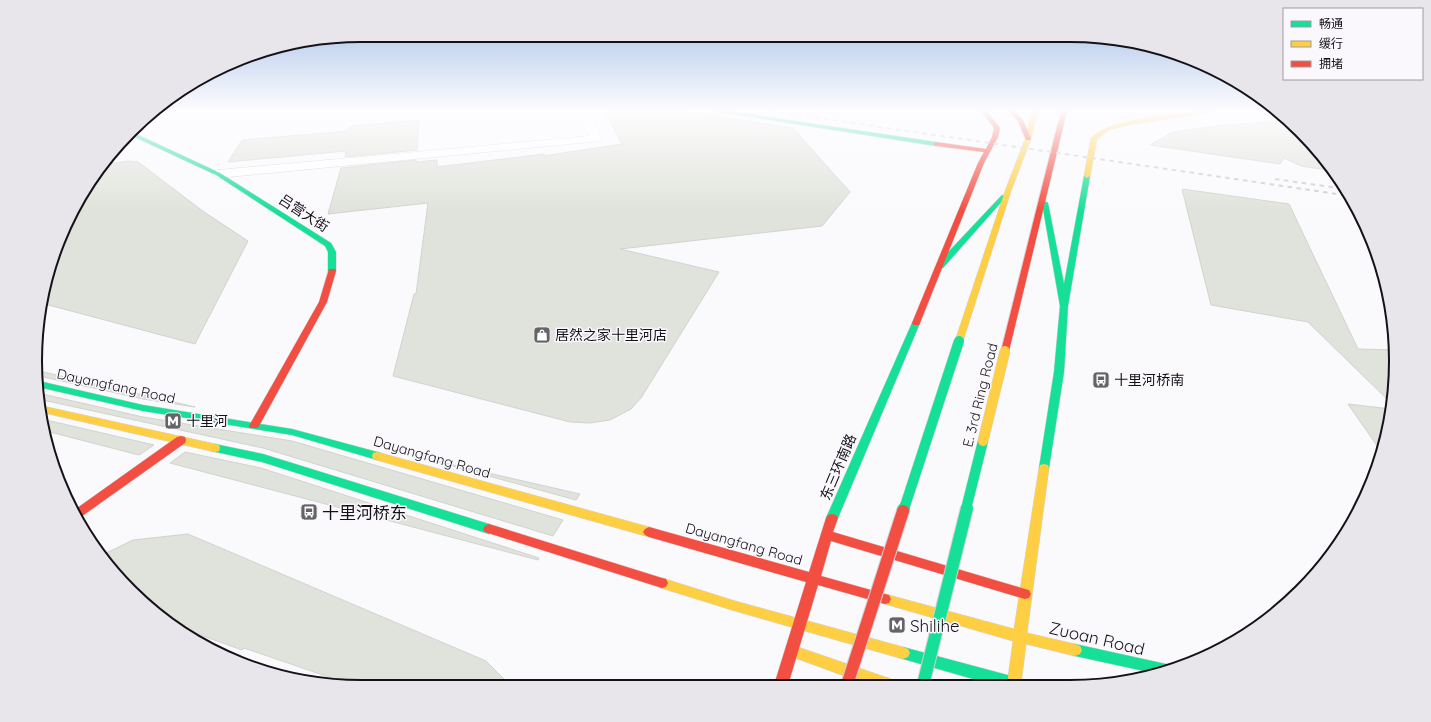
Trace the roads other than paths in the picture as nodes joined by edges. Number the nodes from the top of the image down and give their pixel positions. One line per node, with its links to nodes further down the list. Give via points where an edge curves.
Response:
1 (155, 145): 9 (main road, 吕营大街)
2 (535, 145): 9 (street)
3 (943, 145): 8 (main road)
4 (989, 145): 8 (main road, 东三环南路)
5 (1026, 145): 10 (main road)
6 (1056, 145): 11 (main road, E. 3rd Ring Road)
7 (1093, 145): 13 (main road)
8 (986, 151): 12 (main road, 东三环南路)
9 (218, 174): 16 (main road, 吕营大街, via 328,245 332,252 333,268 322,302)
10 (1008, 192): 12 (main road); 27 (main road, bridge)
11 (1043, 197): 13 (main road); 29 (main road, E. 3rd Ring Road, bridge)
12 (940, 266): 19 (main road, 东三环南路)
13 (1064, 306): 21 (main road, via 1058,372)
14 (43, 385): 16 (main road, Dayangfang Road, via 143,408)
15 (46, 410): 17 (main road)
16 (254, 426): 20 (main road, Dayangfang Road, via 292,432)
17 (181, 440): 18 (main road); 22 (main road, via 263,458)
18 (80, 512)
19 (827, 535): 20 (main road, 东三环南路); 21 (main road)
20 (814, 579): 22 (main road, 东三环南路); 23 (main road, Dayangfang Road)
21 (1025, 594): 23 (main road)
22 (800, 624): 24 (main road, 东三环南路); 30 (main road)
23 (1022, 636): 25 (main road, Zuoan Road); 31 (main road)
24 (792, 651): 26 (main road, 东三环南路); 28 (main road)
25 (1156, 668)
26 (783, 680)
27 (849, 680)
28 (874, 680)
29 (923, 680)
30 (1000, 680)
31 (1015, 680)

